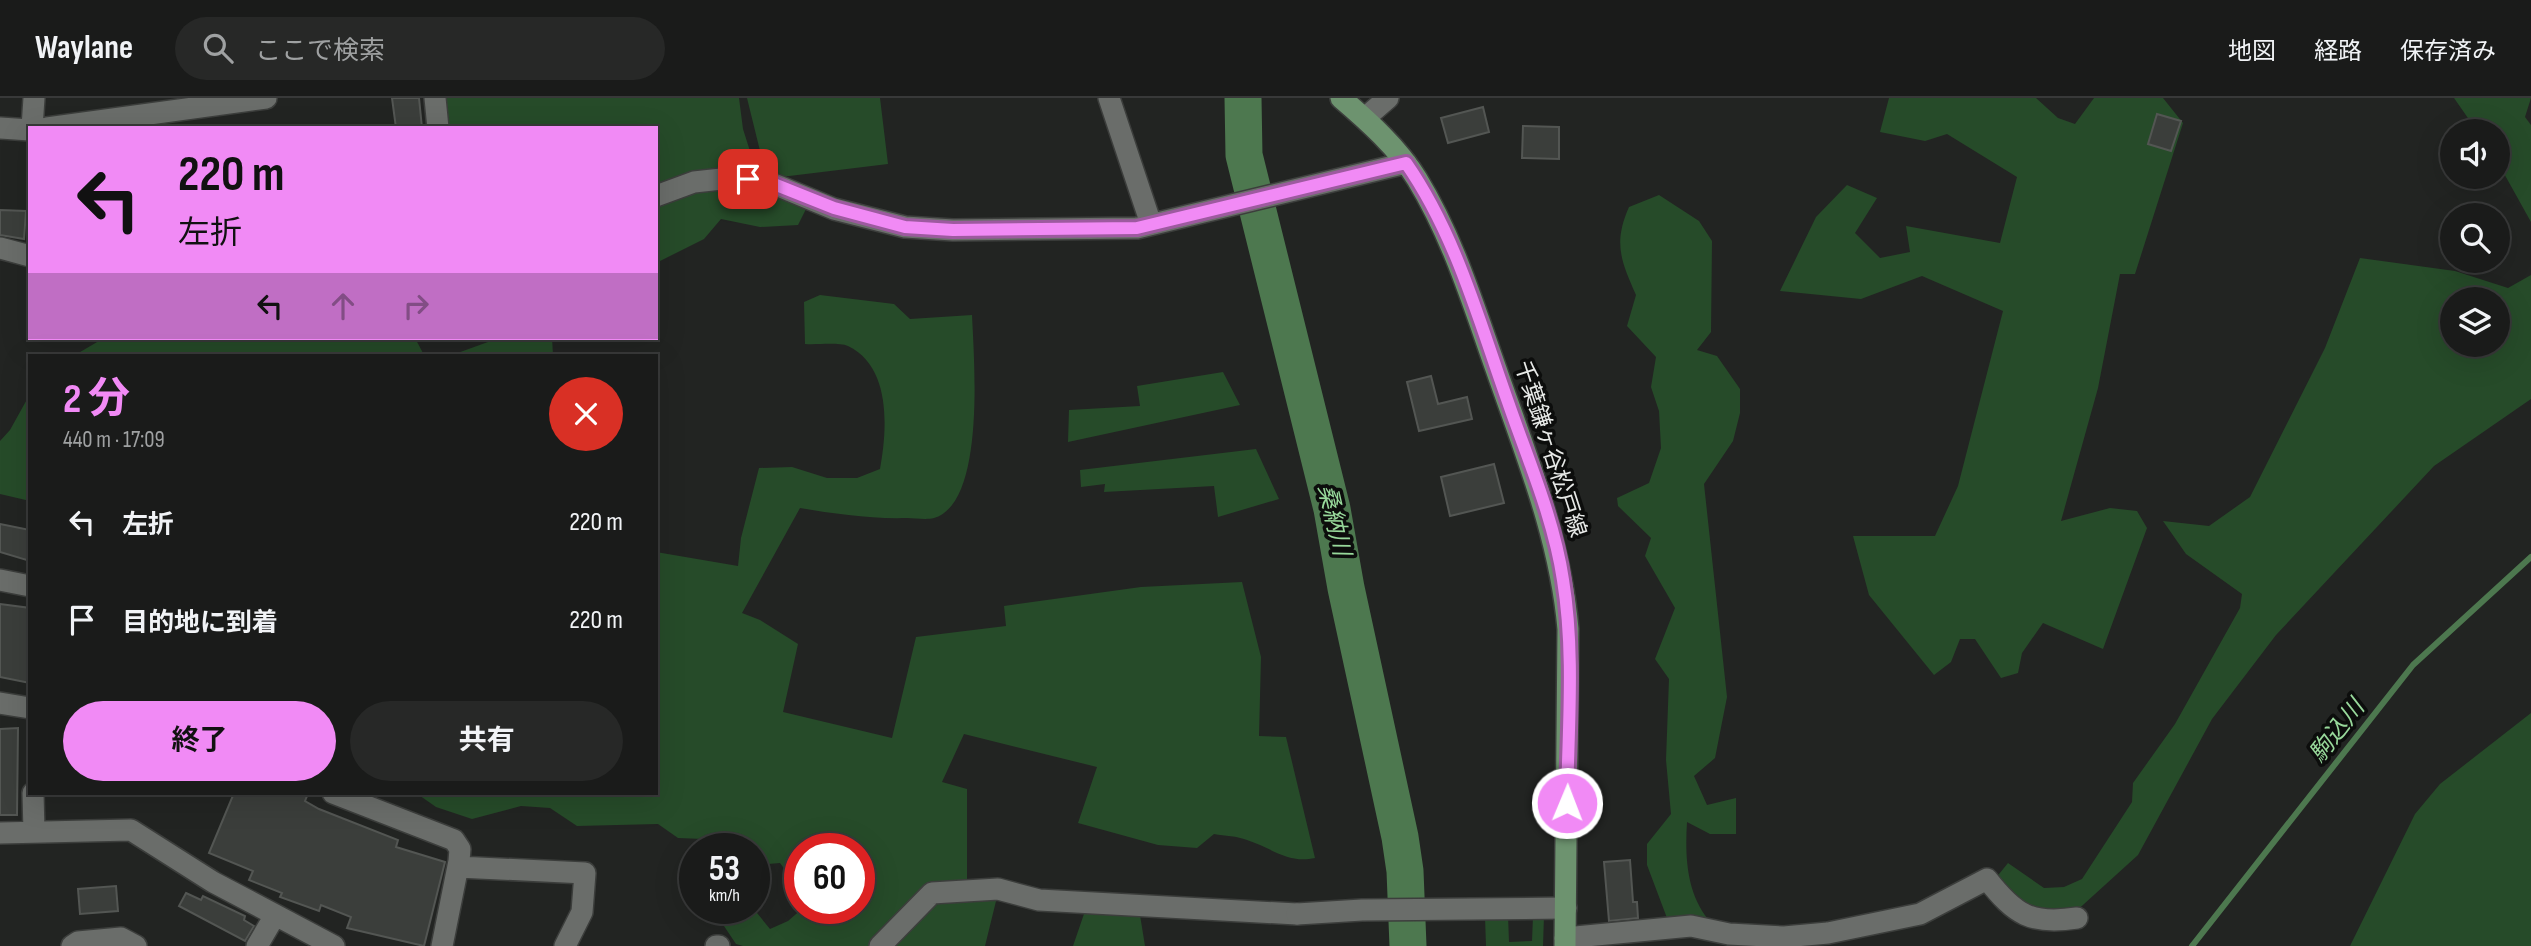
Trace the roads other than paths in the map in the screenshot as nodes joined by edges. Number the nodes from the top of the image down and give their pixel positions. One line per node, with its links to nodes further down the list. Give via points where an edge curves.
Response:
1 (34, 98): 8 (street)
2 (266, 98): 9 (street)
3 (435, 98): 10 (street)
4 (1109, 98): 15 (street)
5 (1340, 98): 7 (main road, 千葉鎌ヶ谷松戸線)
6 (1388, 98): 7 (street)
7 (1365, 118): 13 (main road, 千葉鎌ヶ谷松戸線)
8 (31, 126)
9 (62, 126)
10 (438, 126)
11 (0, 128): 12 (street)
12 (28, 129)
13 (1406, 163): 15 (street); 27 (main road, 千葉鎌ヶ谷松戸線, via 1456,257 1550,522 1563,580 1569,698)
14 (658, 195): 15 (street, via 694,182 731,178 764,180 834,208 905,227 1137,228)
15 (1151, 224)
16 (0, 248): 17 (street)
17 (28, 255)
18 (0, 580): 19 (street)
19 (28, 586)
20 (0, 703): 21 (street)
21 (28, 708)
22 (33, 795): 24 (street)
23 (338, 795): 26 (street, via 454,840 460,849)
24 (34, 832): 25 (street); 28 (street, via 131,830)
25 (0, 834)
26 (458, 867): 35 (street); 36 (street, via 585,873 582,912)
27 (1566, 908): 30 (main road, 千葉鎌ヶ谷松戸線); 37 (street, via 1297,914 1039,900 998,889 932,893)
28 (275, 917): 33 (street); 34 (street)
29 (2077, 918): 30 (street, via 2046,922 2007,905 1987,879 1920,914 1828,933 1784,937 1691,926)
30 (1565, 942)
31 (72, 946): 32 (street, via 121,938)
32 (136, 946)
33 (257, 946)
34 (334, 946)
35 (442, 946)
36 (565, 946)
37 (880, 946)

